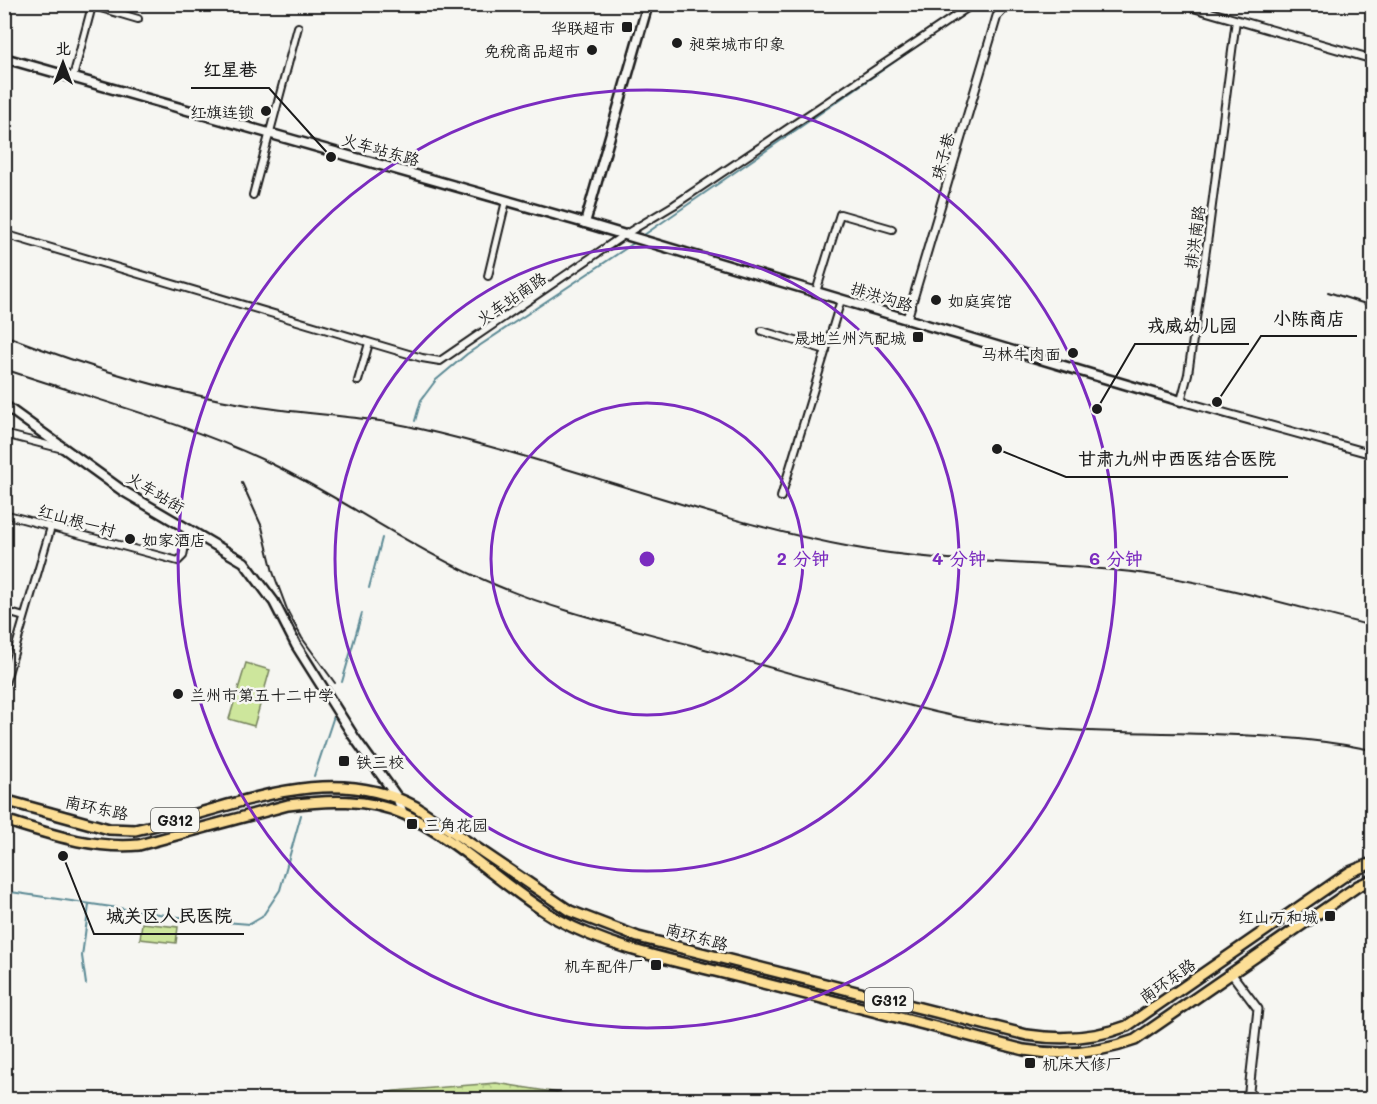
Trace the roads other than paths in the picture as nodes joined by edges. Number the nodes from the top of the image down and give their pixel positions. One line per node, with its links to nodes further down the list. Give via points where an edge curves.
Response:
1 (648, 4): 15 (main road)
2 (973, 4): 18 (street, 火车站南路)
3 (1008, 4): 23 (street, 珠子巷, via 997,16)
4 (1181, 4): 7 (street)
5 (89, 5): 6 (street); 11 (street)
6 (138, 19)
7 (1236, 20): 10 (street); 28 (street, 排洪南路, via 1195,330)
8 (298, 27): 12 (street)
9 (4, 58): 11 (main road, 火车站东路)
10 (1372, 59)
11 (73, 77): 12 (main road, 火车站东路)
12 (270, 134): 13 (street); 14 (main road, 火车站东路)
13 (253, 195)
14 (507, 201): 15 (main road, 火车站东路); 20 (street)
15 (585, 223): 18 (main road, 火车站东路)
16 (892, 229): 21 (street, via 840,214)
17 (4, 234): 25 (street, 火车站南路)
18 (627, 236): 19 (main road, 火车站东路); 25 (street, 火车站南路, via 446,358 433,361)
19 (644, 241): 21 (main road, 排洪沟路)
20 (488, 276)
21 (816, 292): 22 (main road, 排洪沟路)
22 (842, 300): 23 (main road, 排洪沟路); 26 (street)
23 (906, 319): 28 (main road, 排洪沟路)
24 (762, 331): 26 (street)
25 (369, 343): 27 (street)
26 (826, 350): 33 (street)
27 (358, 381)
28 (1181, 401): 32 (street)
29 (4, 405): 31 (main road, 火车站街)
30 (4, 434): 31 (street)
31 (66, 450): 36 (main road, 火车站街, via 123,491)
32 (1372, 454)
33 (781, 497)
34 (4, 514): 35 (street, 红山根一村)
35 (51, 527): 36 (street, 红山根一村, via 178,561 183,556); 38 (street)
36 (188, 529): 40 (main road, 火车站街, via 232,554 254,573 354,737)
37 (4, 611): 38 (street)
38 (24, 617): 39 (street)
39 (4, 687)
40 (397, 797): 41 (highway, 南环东路 / G312, via 347,786 302,788 135,830 109,829); 42 (main road, 火车站街); 44 (highway, 南环东路 / G312, via 570,911 608,927 1027,1035 1054,1038 1112,1032 1127,1026 1350,872)
41 (4, 800)
42 (403, 814): 43 (highway, 南环东路 / G312, via 346,801 309,802 139,845 120,846 76,842); 46 (highway, 南环东路 / G312, via 521,897 600,937 1024,1050 1053,1053 1116,1047 1135,1040)
43 (4, 820)
44 (1372, 863)
45 (1372, 880): 46 (highway, 南环东路 / G312)
46 (1231, 973): 47 (street, via 1258,1009)
47 (1248, 1100)

